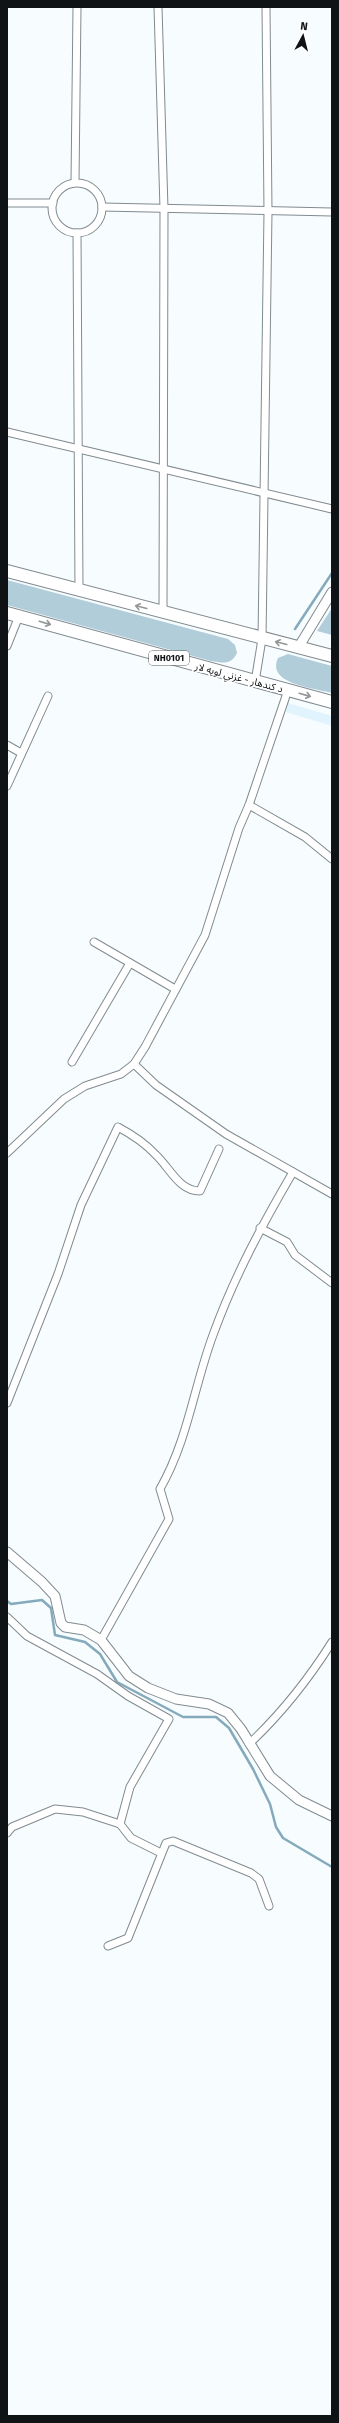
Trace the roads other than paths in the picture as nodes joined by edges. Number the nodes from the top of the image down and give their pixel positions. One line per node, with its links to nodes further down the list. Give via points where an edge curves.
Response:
1 (77, 7): 4 (street)
2 (158, 7): 8 (street)
3 (266, 7): 9 (street)
4 (75, 182): 6 (street, via 61,189); 7 (street, via 94,190 101,200)
5 (7, 203): 6 (street)
6 (53, 203): 11 (street, via 52,211 58,224)
7 (102, 207): 8 (street); 11 (street, via 101,215 92,228)
8 (164, 209): 9 (street); 14 (street)
9 (268, 212): 10 (street); 15 (street)
10 (332, 212)
11 (76, 232): 13 (street)
12 (7, 432): 13 (street)
13 (77, 450): 14 (street); 18 (street)
14 (163, 471): 15 (street); 20 (street)
15 (263, 493): 16 (street); 23 (street)
16 (332, 509)
17 (7, 572): 18 (highway)
18 (79, 591): 20 (highway, one-way to 18)
19 (332, 592): 25 (street)
20 (163, 612): 23 (highway)
21 (7, 613): 22 (highway, د کندهار - غزني لويه لار / NH0101)
22 (19, 616): 24 (street); 27 (highway, د کندهار - غزني لويه لار / NH0101, one-way to 27)
23 (262, 639): 25 (highway, one-way to 23); 27 (street)
24 (7, 646)
25 (298, 648): 26 (highway)
26 (332, 656)
27 (255, 682): 28 (highway, د کندهار - غزني لويه لار / NH0101)
28 (288, 690): 30 (highway, د کندهار - غزني لويه لار / NH0101, one-way to 30); 34 (street)
29 (48, 696): 32 (street)
30 (332, 702)
31 (7, 745): 32 (street)
32 (21, 753): 33 (street)
33 (7, 786)
34 (250, 805): 35 (street, via 305,837); 38 (street, via 238,828 205,935)
35 (332, 859)
36 (94, 942): 37 (street)
37 (130, 962): 38 (street); 39 (street)
38 (175, 989): 40 (street)
39 (72, 1062)
40 (134, 1064): 42 (street, via 121,1074 85,1086 64,1099); 43 (street, via 156,1085 226,1134)
41 (219, 1149): 47 (street, via 200,1191 192,1191 178,1182 157,1155 136,1136 118,1127 81,1205 58,1274)
42 (7, 1153)
43 (293, 1172): 44 (street); 45 (street)
44 (332, 1194)
45 (260, 1228): 46 (street, via 287,1242 295,1255); 50 (street, via 246,1254 213,1335 188,1424 173,1466 160,1489 169,1519)
46 (332, 1283)
47 (7, 1403)
48 (7, 1552): 50 (street, via 55,1596 61,1623 65,1627 84,1630)
49 (7, 1617): 54 (street, via 27,1636 97,1674 128,1696 169,1718 130,1787)
50 (101, 1640): 52 (street, via 129,1676 148,1688 176,1699 209,1704 228,1713)
51 (332, 1642): 52 (street, via 312,1674 279,1716)
52 (250, 1744): 53 (street, via 270,1776 299,1800)
53 (332, 1816)
54 (120, 1824): 55 (street, via 84,1812 55,1809 12,1827); 56 (street, via 131,1838)
55 (7, 1833)
56 (161, 1853): 57 (street, via 166,1843 173,1841 251,1873 259,1879); 58 (street, via 128,1938)
57 (269, 1906)
58 (108, 1946)

